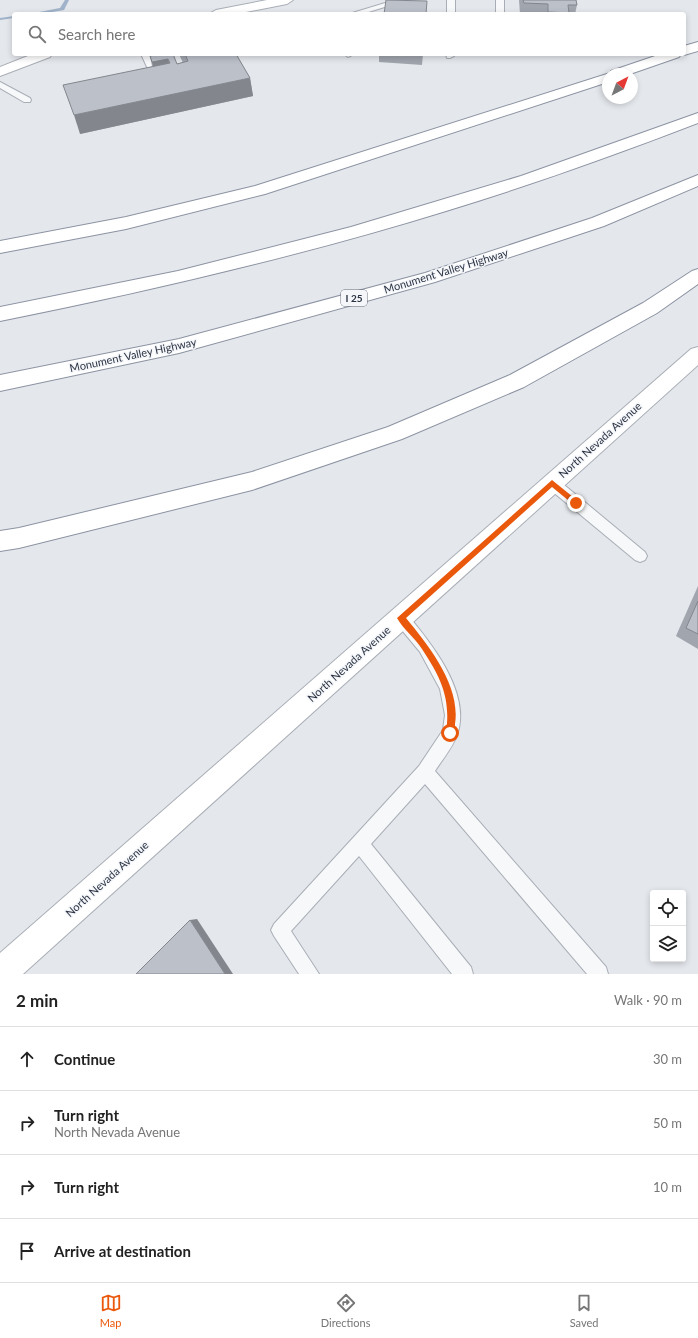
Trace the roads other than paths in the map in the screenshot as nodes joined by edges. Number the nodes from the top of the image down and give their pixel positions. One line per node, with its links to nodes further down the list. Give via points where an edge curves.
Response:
1 (287, 0): 7 (main road)
2 (371, 0): 6 (lane)
3 (403, 0): 6 (lane)
4 (451, 0): 9 (lane)
5 (500, 0): 10 (lane)
6 (377, 6): 8 (lane)
7 (226, 12)
8 (359, 12)
9 (451, 12)
10 (500, 12)
11 (698, 46): 12 (main road)
12 (686, 49)
13 (40, 56): 18 (main road)
14 (146, 56): 16 (lane)
15 (668, 56): 17 (main road)
16 (150, 65)
17 (633, 68)
18 (0, 72)
19 (602, 79): 24 (main road, via 259,190 126,223)
20 (0, 85): 21 (lane)
21 (27, 100)
22 (698, 118): 26 (main road, via 616,150 473,198 286,252 85,298)
23 (698, 180): 28 (main road, Monument Valley Highway / I 25, via 598,222 429,278 179,346)
24 (0, 247)
25 (698, 276): 30 (main road, via 650,308 516,381 395,433 252,481)
26 (0, 314)
27 (698, 354): 29 (main road, North Nevada Avenue)
28 (0, 382)
29 (552, 483): 31 (lane); 32 (main road, North Nevada Avenue)
30 (0, 541)
31 (640, 556)
32 (401, 618): 33 (lane, via 425,647 451,700 453,715 450,733); 35 (main road, North Nevada Avenue)
33 (425, 772): 34 (lane); 38 (lane)
34 (360, 844): 36 (lane, via 280,930); 37 (lane)
35 (0, 974)
36 (310, 974)
37 (464, 974)
38 (599, 974)

